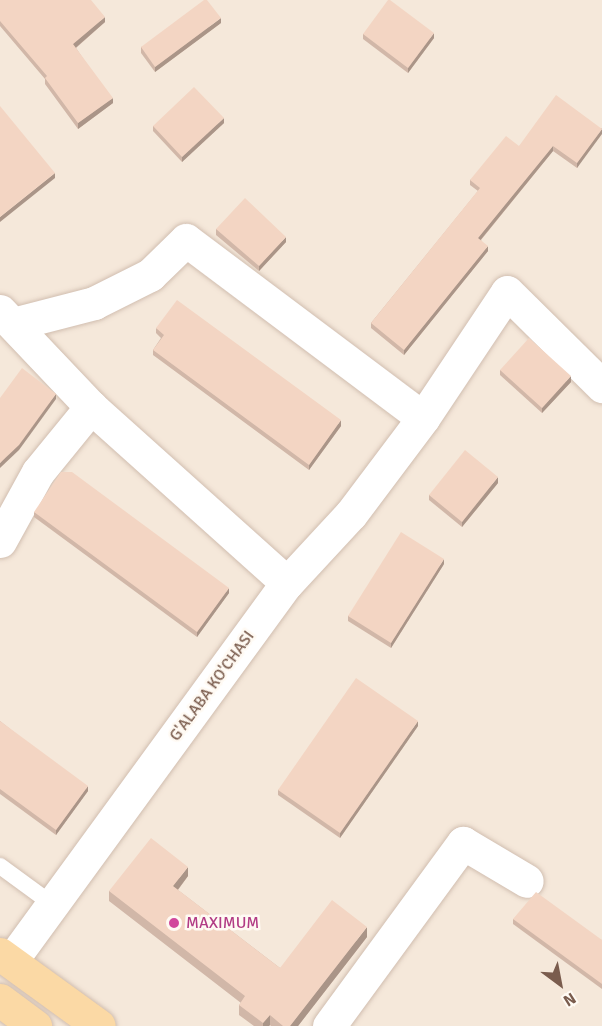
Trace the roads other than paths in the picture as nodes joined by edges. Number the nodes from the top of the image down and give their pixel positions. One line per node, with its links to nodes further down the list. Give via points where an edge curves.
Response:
1 (6, 317): 3 (street); 4 (street, via 94,303 150,275 186,240)
2 (602, 386): 4 (street, G'ALABA KO'CHASI, via 507,292)
3 (91, 407): 5 (street, via 38,472); 6 (street)
4 (423, 418): 6 (street, G'ALABA KO'CHASI, via 351,513)
5 (0, 540)
6 (287, 583): 9 (street, G'ALABA KO'CHASI)
7 (0, 866): 9 (lane)
8 (527, 881): 14 (street, via 463,843)
9 (52, 904): 10 (street, G'ALABA KO'CHASI)
10 (5, 958): 13 (main road)
11 (0, 1000): 12 (main road)
12 (35, 1026)
13 (99, 1026)
14 (329, 1026)

